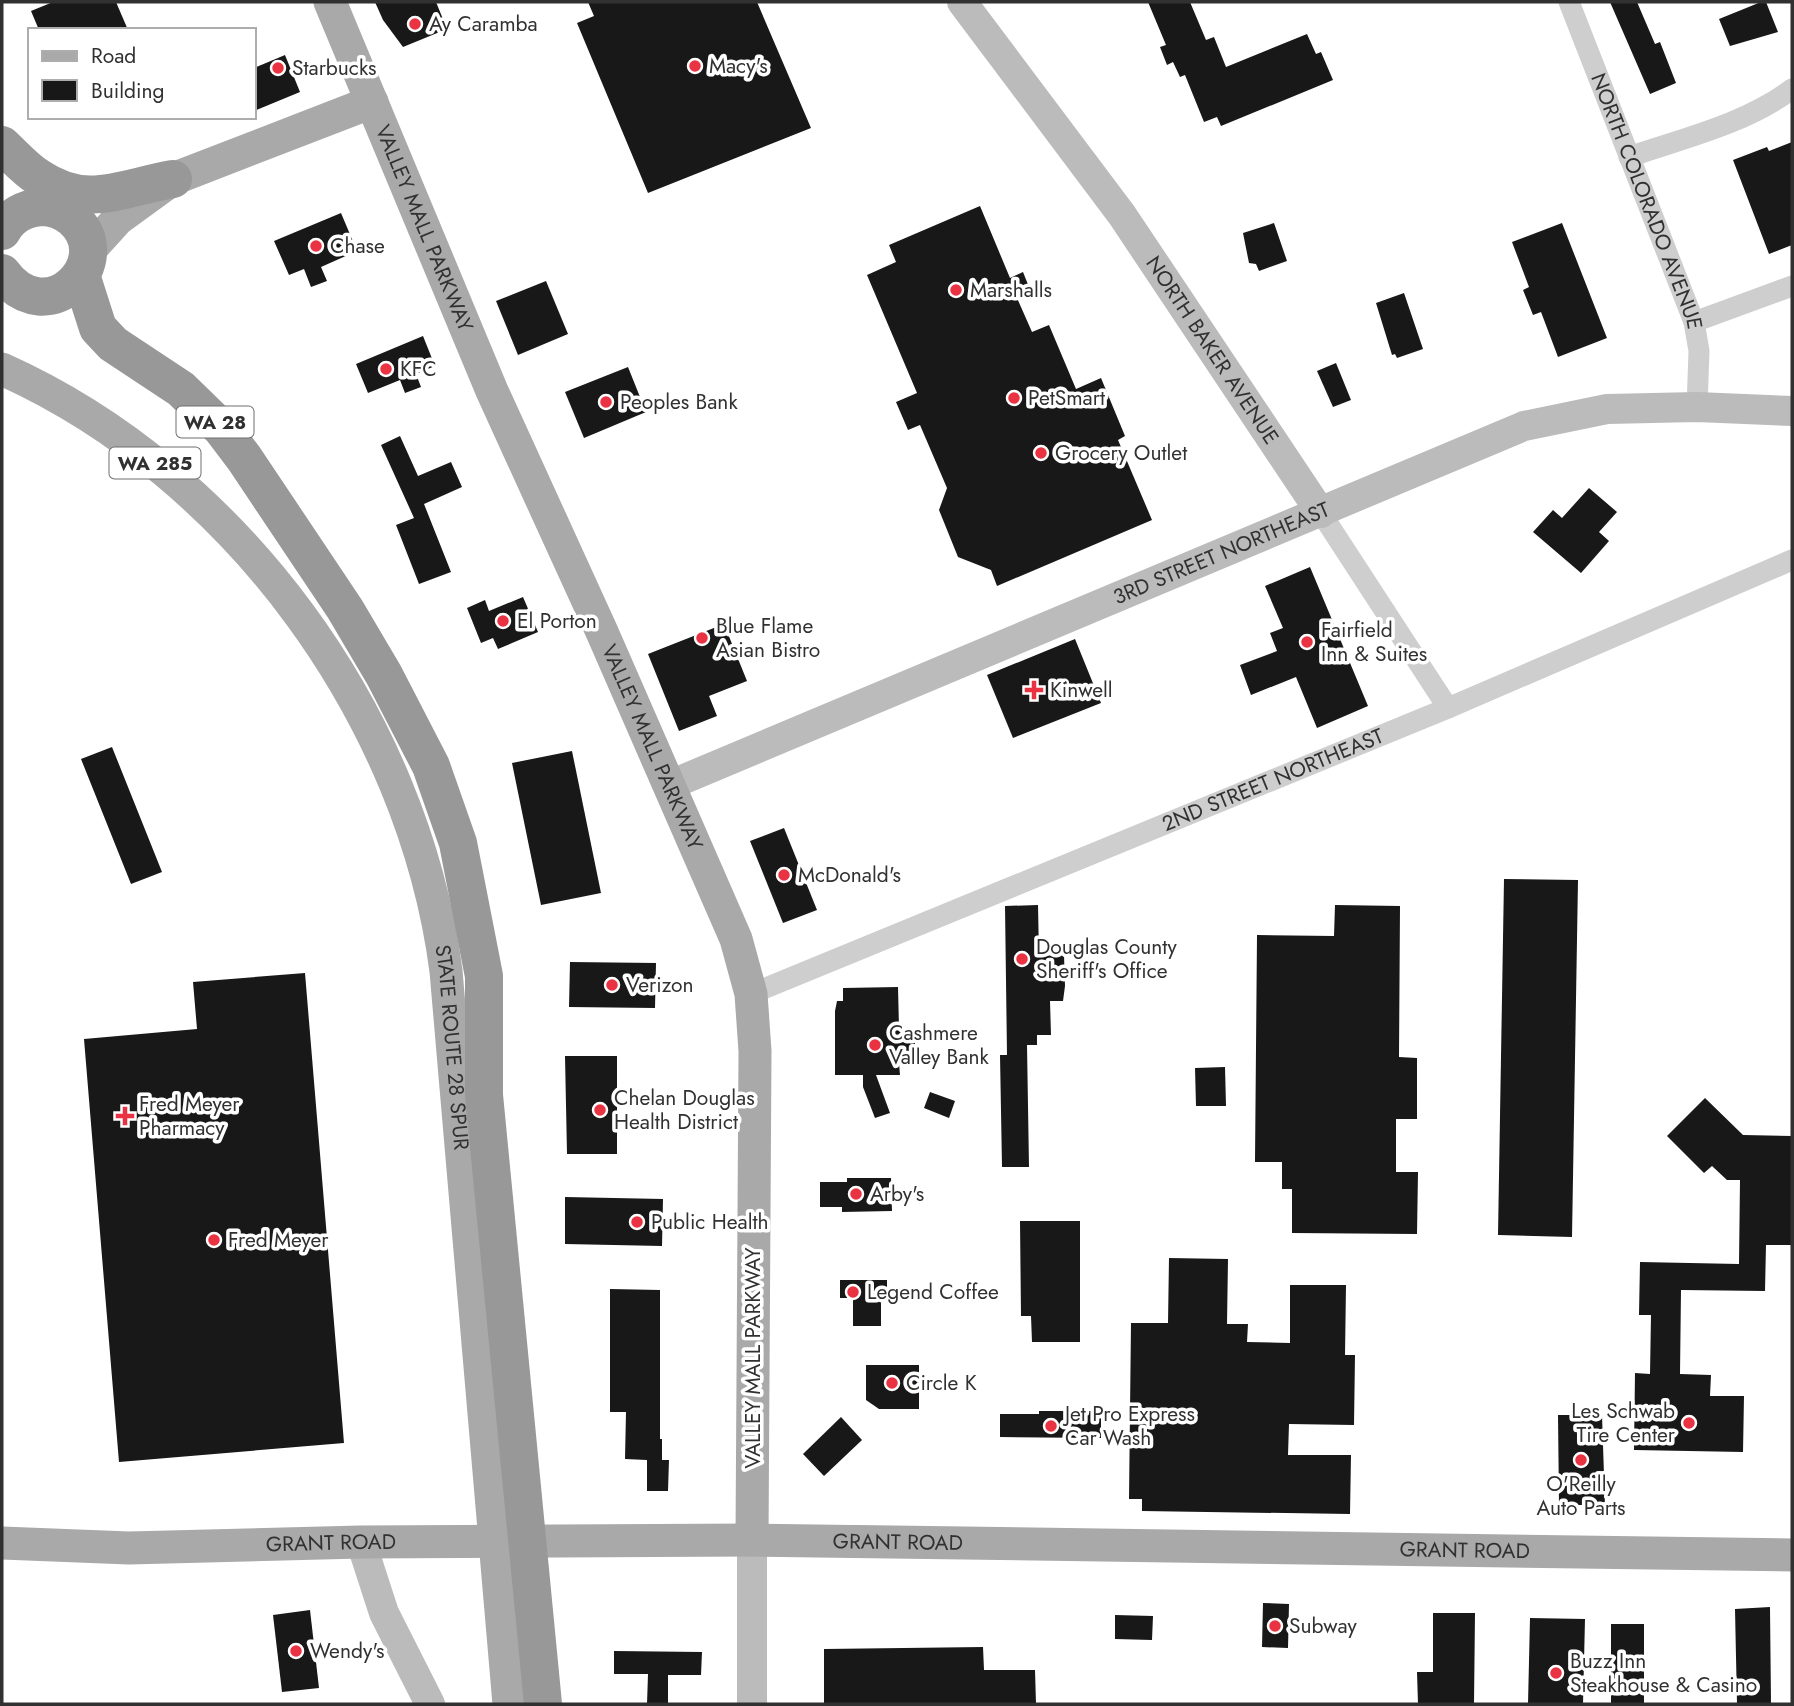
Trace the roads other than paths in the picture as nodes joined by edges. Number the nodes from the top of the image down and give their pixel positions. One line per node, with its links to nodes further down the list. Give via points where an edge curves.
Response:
1 (330, 2): 5 (main road, VALLEY MALL PARKWAY)
2 (962, 2): 20 (main road, NORTH BAKER AVENUE, via 1122,215)
3 (1569, 2): 7 (street, NORTH COLORADO AVENUE)
4 (1792, 89): 7 (street, via 1768,106 1731,122)
5 (372, 102): 9 (main road); 24 (main road, VALLEY MALL PARKWAY, via 492,391)
6 (2, 145): 9 (highway, via 36,176 72,195)
7 (1629, 158): 15 (street, NORTH COLORADO AVENUE)
8 (2, 164): 10 (highway, WA 28)
9 (163, 186): 10 (main road, via 87,211); 12 (main road, via 105,230)
10 (55, 210): 11 (highway, via 30,208); 12 (highway, WA 28, via 81,229)
11 (2, 217)
12 (84, 264): 13 (highway, via 71,287 40,298 24,294); 22 (highway, WA 28, via 98,328 113,344 181,389 222,429 244,458)
13 (2, 273)
14 (1792, 286): 15 (street)
15 (1695, 322): 18 (street, NORTH COLORADO AVENUE)
16 (2, 347): 22 (main road, WA 285, via 82,388 178,457 238,511)
17 (2, 369): 22 (main road, WA 285, via 77,408 146,456 225,529)
18 (1697, 407): 19 (main road, 3RD STREET NORTHEAST); 20 (main road, 3RD STREET NORTHEAST, via 1607,409 1524,426)
19 (1792, 411)
20 (1321, 513): 23 (street, NORTH BAKER AVENUE); 24 (main road, 3RD STREET NORTHEAST)
21 (1792, 560): 23 (street, 2ND STREET NORTHEAST)
22 (306, 592): 27 (main road, STATE ROUTE 28 SPUR, via 339,675 383,755 412,828 436,909); 27 (highway, via 378,665 431,766 458,843 484,976 484,1095)
23 (1448, 708): 25 (street, 2ND STREET NORTHEAST)
24 (670, 785): 25 (main road, VALLEY MALL PARKWAY, via 736,939)
25 (751, 994): 26 (main road, VALLEY MALL PARKWAY, via 755,1051)
26 (752, 1540): 27 (main road, GRANT ROAD); 30 (main road, GRANT ROAD); 34 (main road)
27 (512, 1541): 28 (main road, GRANT ROAD); 32 (main road, STATE ROUTE 28 SPUR); 33 (highway)
28 (361, 1542): 29 (main road, GRANT ROAD, via 129,1548); 31 (main road, via 384,1613)
29 (2, 1544)
30 (1792, 1555)
31 (430, 1704)
32 (509, 1704)
33 (542, 1704)
34 (752, 1704)

